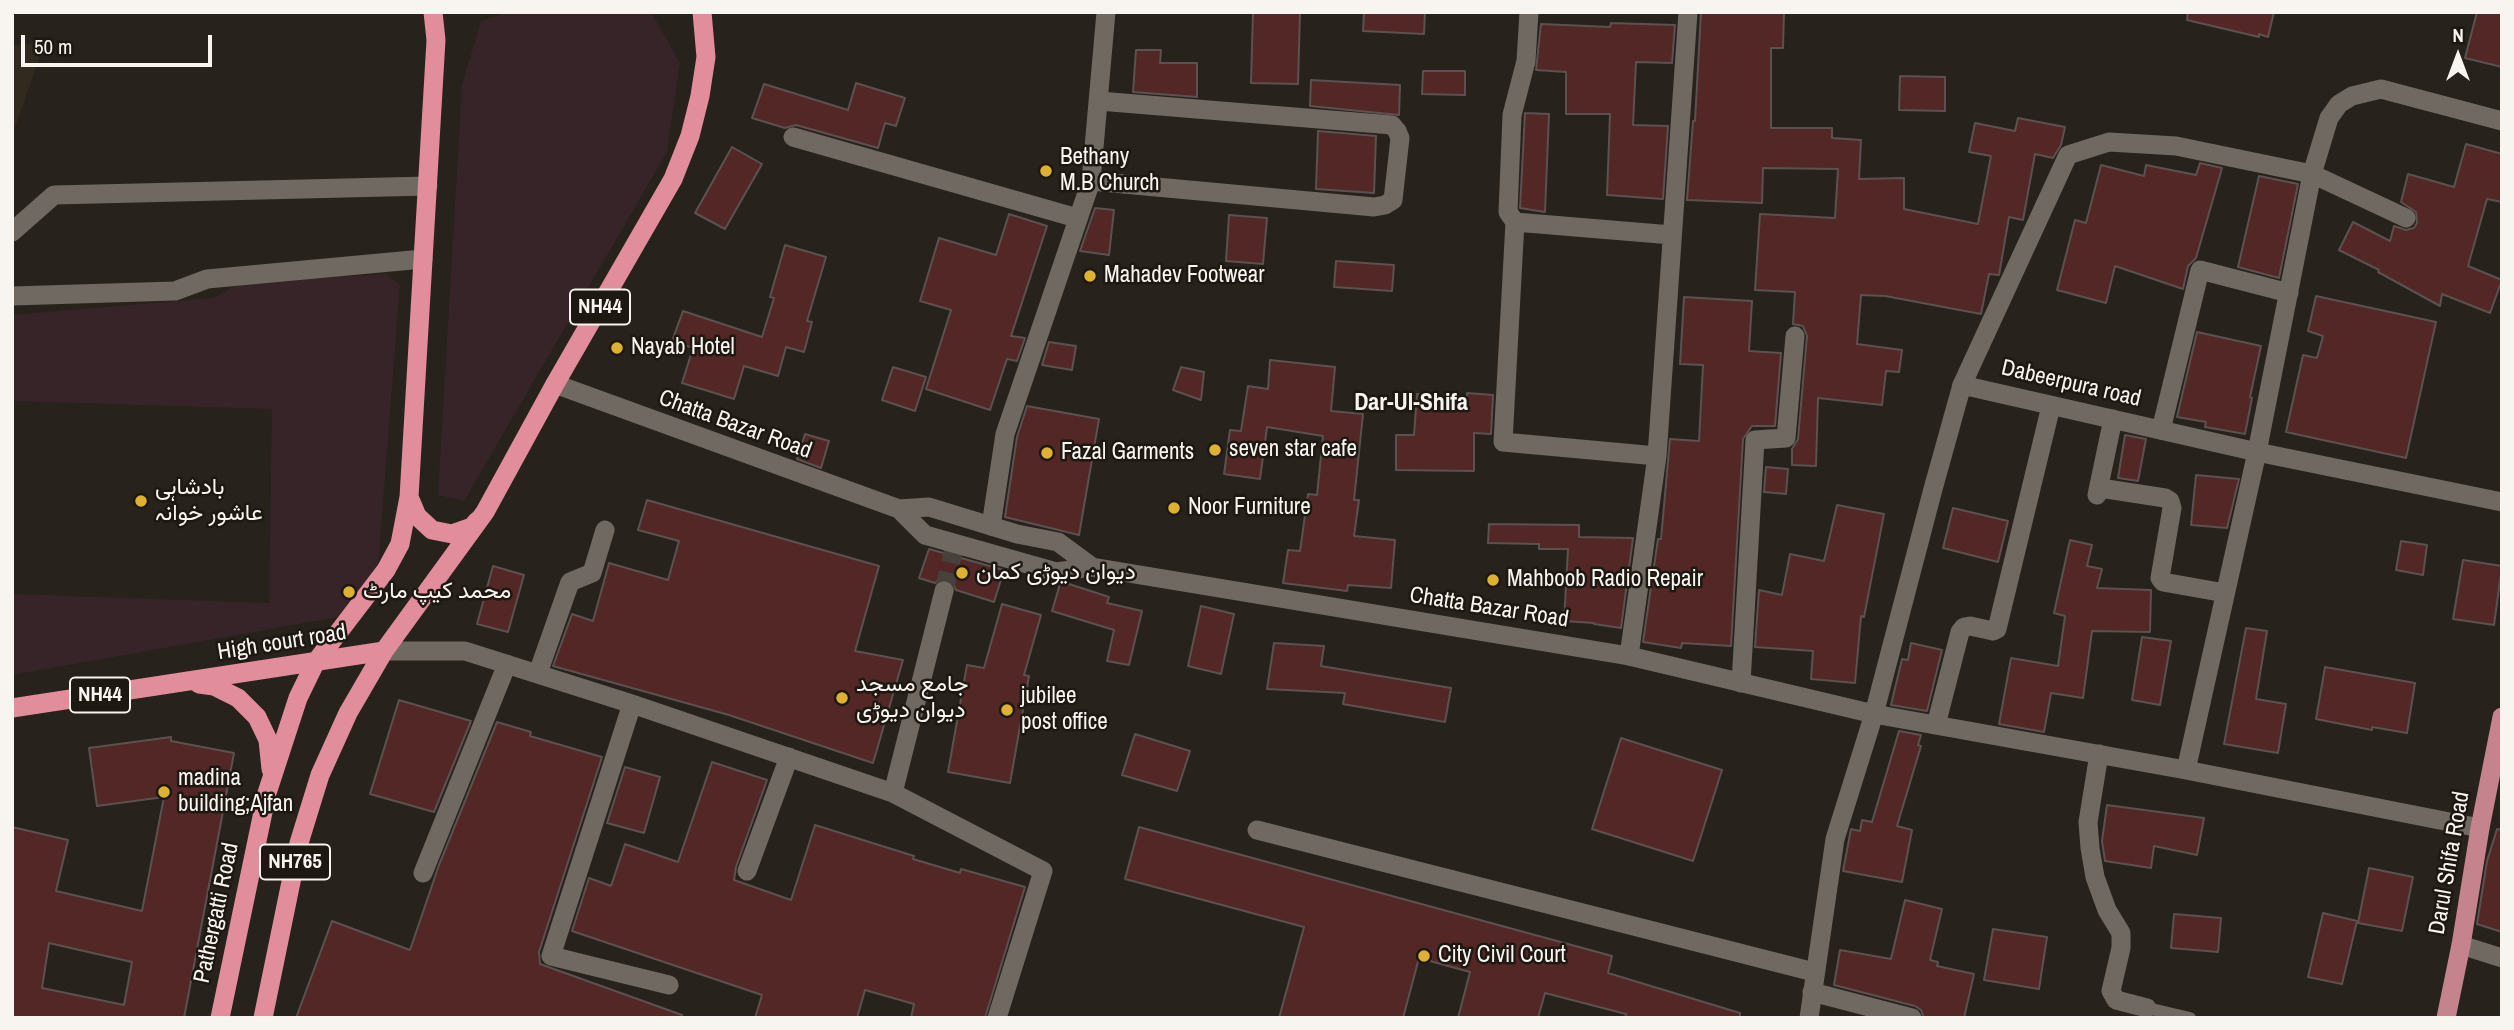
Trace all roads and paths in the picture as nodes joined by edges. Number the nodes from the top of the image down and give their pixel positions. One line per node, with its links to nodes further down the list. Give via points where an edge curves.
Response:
1 (433, 12): 11 (highway, via 436,40)
2 (702, 12): 21 (highway, NH44, via 706,57 701,96 673,180)
3 (1105, 12): 6 (street)
4 (1529, 12): 14 (street, via 1526,61 1512,115 1508,212)
5 (1688, 12): 16 (street)
6 (1099, 101): 10 (street); 10 (street, via 1392,125 1399,138 1393,200 1374,207)
7 (2502, 121): 9 (street, via 2381,89 2363,91 2339,104 2329,118)
8 (793, 137): 12 (street)
9 (2312, 174): 13 (street); 18 (street); 22 (street, via 2176,146 2109,142 2068,155)
10 (1091, 181): 12 (street)
11 (428, 186): 15 (street, via 54,195); 17 (highway)
12 (1077, 218): 32 (street, via 1005,434)
13 (2406, 218)
14 (1515, 222): 16 (street); 27 (street, via 1503,442)
15 (12, 232)
16 (1672, 235): 27 (street)
17 (424, 259): 19 (street, via 207,279 175,291); 28 (highway)
18 (2288, 293): 25 (street, via 2200,270); 26 (street)
19 (12, 296)
20 (1795, 336): 43 (street, via 1786,438 1755,440)
21 (555, 384): 30 (street, Chatta Bazar Road); 31 (highway, NH44)
22 (1962, 385): 23 (street, Dabeerpura road); 46 (street)
23 (2051, 405): 24 (street, Dabeerpura road); 48 (street, via 1997,629 1964,627)
24 (2113, 419): 25 (street, Dabeerpura road); 36 (street, via 2099,491 2170,501 2160,578)
25 (2161, 430): 26 (street, Dabeerpura road)
26 (2256, 452): 29 (street, Dabeerpura road); 36 (street)
27 (1657, 456): 38 (street)
28 (409, 498): 31 (highway, via 416,516 432,530 452,534 472,527); 39 (highway, via 400,544 386,570)
29 (2502, 502)
30 (899, 509): 32 (street, Chatta Bazar Road, via 929,507); 34 (street, Chatta Bazar Road, via 925,536 1056,572)
31 (485, 512): 37 (highway, NH44)
32 (991, 526): 34 (street, Chatta Bazar Road, via 1058,542)
33 (605, 530): 41 (street, via 592,573 570,582)
34 (1092, 567): 38 (street, Chatta Bazar Road)
35 (944, 591): 53 (street)
36 (2225, 593): 51 (street)
37 (384, 651): 39 (highway, High court road / NH44); 40 (street, via 465,651); 65 (highway, NH765, via 348,713 320,775 299,843)
38 (1629, 656): 43 (street, Chatta Bazar Road)
39 (315, 663): 42 (highway, High court road / NH44); 52 (highway, Pathergatti Road / NH765, via 298,698)
40 (507, 664): 41 (street); 57 (street)
41 (538, 673): 44 (street)
42 (187, 683): 45 (highway, NH44); 52 (highway, via 214,686 238,698 257,717 268,740 272,766)
43 (1741, 683): 46 (street, Chatta Bazar Road)
44 (632, 704): 50 (street); 61 (street, via 551,956)
45 (12, 708)
46 (1874, 714): 48 (street, Chatta Bazar Road); 60 (street, via 1835,839)
47 (2502, 717): 54 (main road, Darul Shifa Road)
48 (1936, 725): 49 (street, Chatta Bazar Road)
49 (2099, 754): 51 (street, Chatta Bazar Road); 63 (street, via 2088,822 2095,877 2121,933 2111,990 2116,1000)
50 (789, 757): 53 (street); 56 (street)
51 (2186, 769): 54 (street, Chatta Bazar Road)
52 (267, 793): 64 (highway, Pathergatti Road / NH765)
53 (893, 793): 66 (street, via 1043,871)
54 (2480, 828): 58 (main road, Darul Shifa Road)
55 (1256, 830): 60 (street)
56 (747, 871)
57 (423, 873)
58 (2461, 945): 59 (street); 70 (main road, Darul Shifa Road)
59 (2502, 958)
60 (1814, 972): 62 (street)
61 (669, 985)
62 (1812, 992): 67 (street); 68 (street)
63 (2147, 1008): 69 (lane)
64 (220, 1018)
65 (263, 1018)
66 (997, 1018)
67 (1809, 1018)
68 (1912, 1018)
69 (2190, 1018)
70 (2446, 1018)

